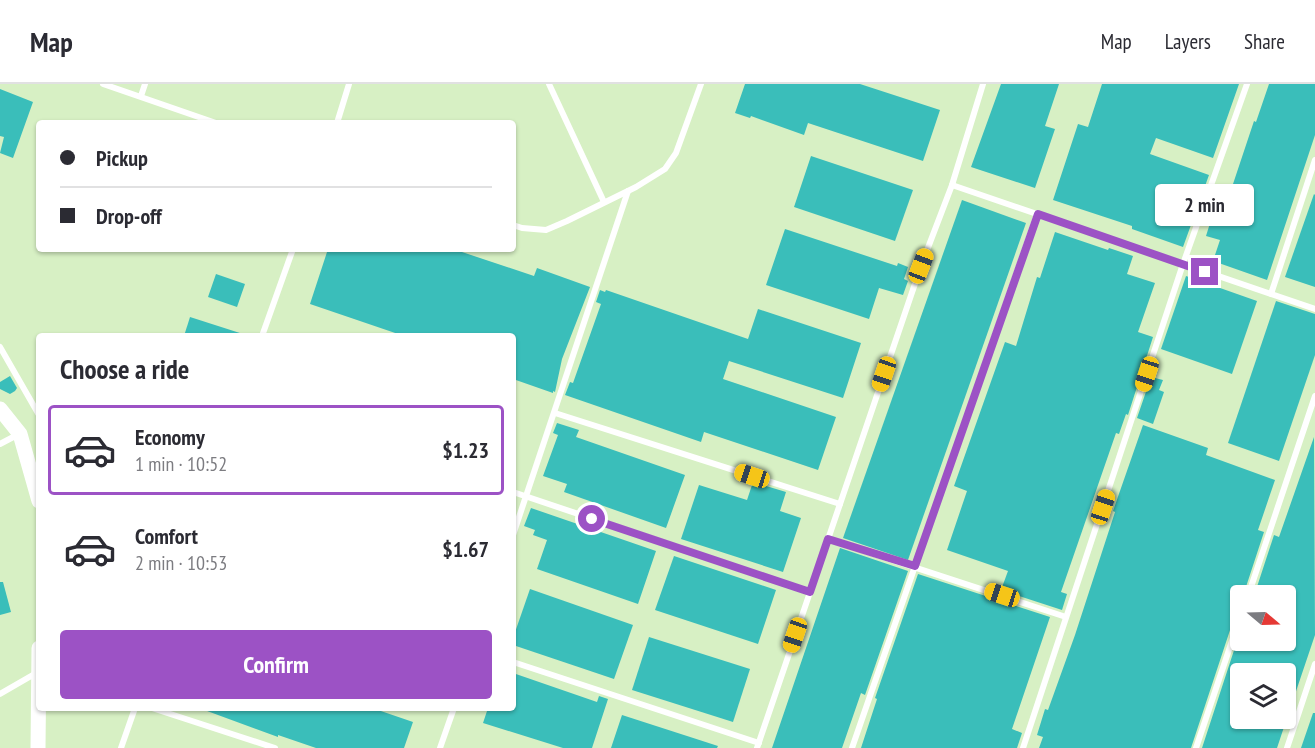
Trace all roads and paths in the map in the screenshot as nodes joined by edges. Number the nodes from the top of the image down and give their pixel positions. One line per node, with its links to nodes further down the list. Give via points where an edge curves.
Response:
1 (103, 84): 8 (lane)
2 (146, 84): 8 (lane)
3 (350, 84): 10 (lane)
4 (549, 84): 14 (lane)
5 (700, 84): 13 (lane, via 676,153 665,169)
6 (983, 84): 12 (lane)
7 (1247, 84): 18 (lane)
8 (141, 96): 9 (lane)
9 (208, 120)
10 (338, 120)
11 (1315, 160): 19 (lane)
12 (952, 185): 15 (lane); 32 (lane)
13 (627, 191): 14 (lane); 26 (lane)
14 (604, 202): 16 (lane, via 546,230)
15 (1038, 214): 18 (lane); 35 (lane)
16 (516, 226)
17 (292, 252): 21 (lane)
18 (1183, 264): 19 (lane); 38 (lane)
19 (1271, 294): 20 (lane)
20 (1315, 309)
21 (263, 333)
22 (0, 347): 25 (lane)
23 (1315, 396): 36 (lane)
24 (0, 409): 27 (street)
25 (36, 410)
26 (555, 413): 31 (lane); 32 (lane)
27 (20, 434): 28 (lane); 29 (street)
28 (0, 444)
29 (36, 490)
30 (516, 493): 31 (lane)
31 (526, 497): 33 (lane); 37 (lane)
32 (840, 504): 34 (lane)
33 (516, 526)
34 (828, 539): 35 (lane); 37 (lane)
35 (915, 566): 38 (lane); 53 (lane)
36 (1252, 585)
37 (810, 592): 48 (lane)
38 (1066, 617): 54 (lane)
39 (1230, 647): 55 (lane)
40 (516, 663): 48 (lane)
41 (1315, 664): 56 (lane)
42 (36, 674): 43 (lane)
43 (0, 694)
44 (38, 711): 49 (street)
45 (134, 711): 50 (lane)
46 (161, 711): 51 (lane)
47 (453, 711): 52 (lane)
48 (758, 746)
49 (38, 748)
50 (121, 748)
51 (275, 748)
52 (440, 748)
53 (852, 748)
54 (1023, 748)
55 (1196, 748)
56 (1287, 748)

